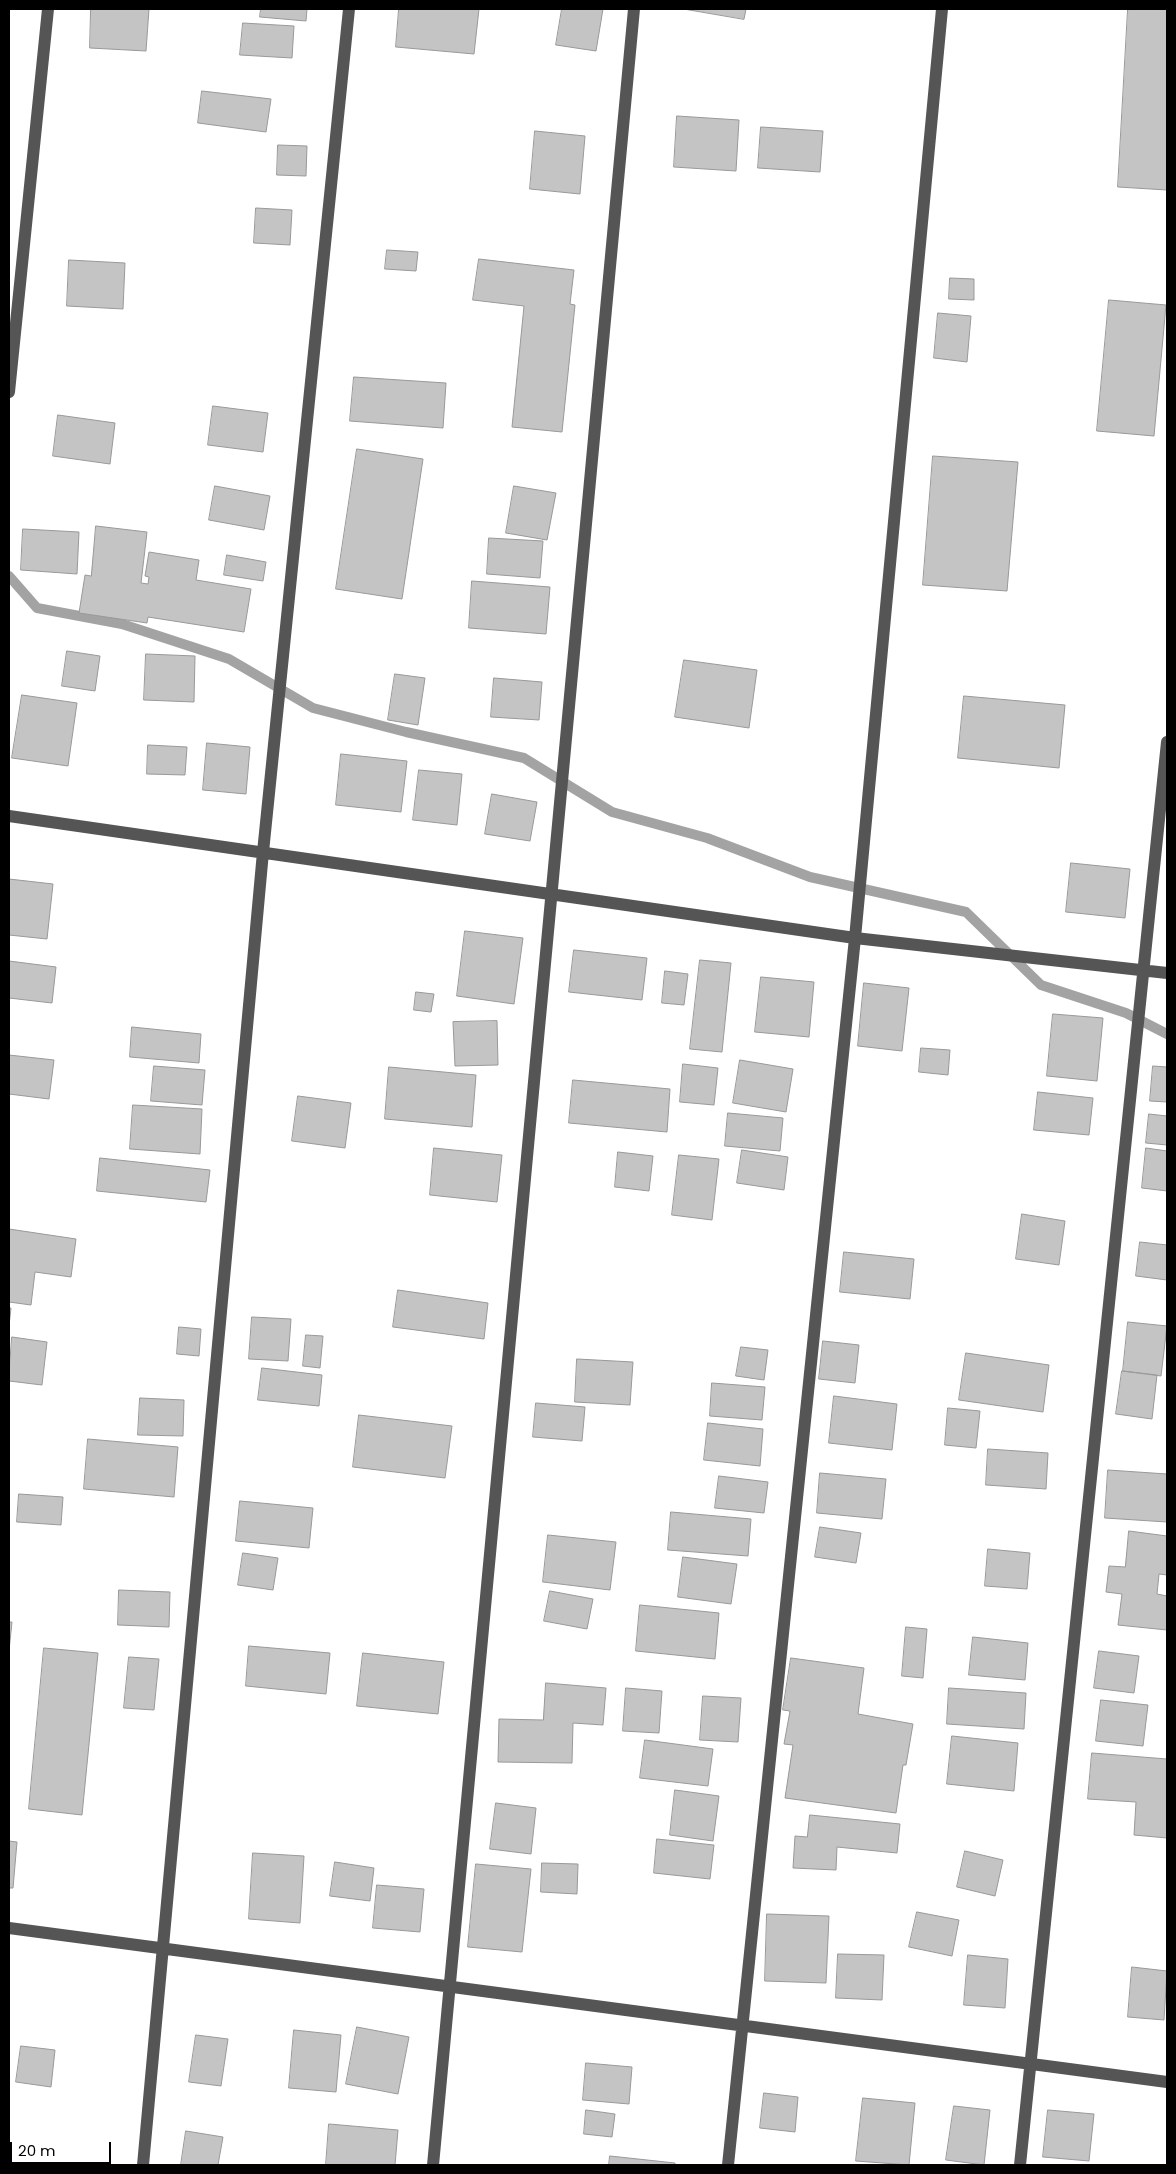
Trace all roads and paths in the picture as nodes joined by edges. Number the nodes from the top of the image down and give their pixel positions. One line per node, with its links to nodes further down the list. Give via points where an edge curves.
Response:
1 (48, 9): 5 (street)
2 (350, 9): 8 (street)
3 (634, 9): 9 (street)
4 (942, 9): 10 (street)
5 (9, 392)
6 (1167, 742): 11 (street)
7 (9, 816): 8 (street)
8 (263, 852): 9 (street); 14 (street)
9 (551, 894): 10 (street); 15 (street)
10 (855, 938): 11 (street); 16 (street)
11 (1144, 970): 12 (street); 17 (street)
12 (1167, 973)
13 (9, 1928): 14 (street)
14 (161, 1949): 15 (street); 19 (street)
15 (451, 1987): 16 (street); 20 (street)
16 (741, 2026): 17 (street); 21 (street)
17 (1030, 2064): 18 (street); 22 (street)
18 (1167, 2082)
19 (143, 2165)
20 (433, 2165)
21 (728, 2165)
22 (1020, 2165)

